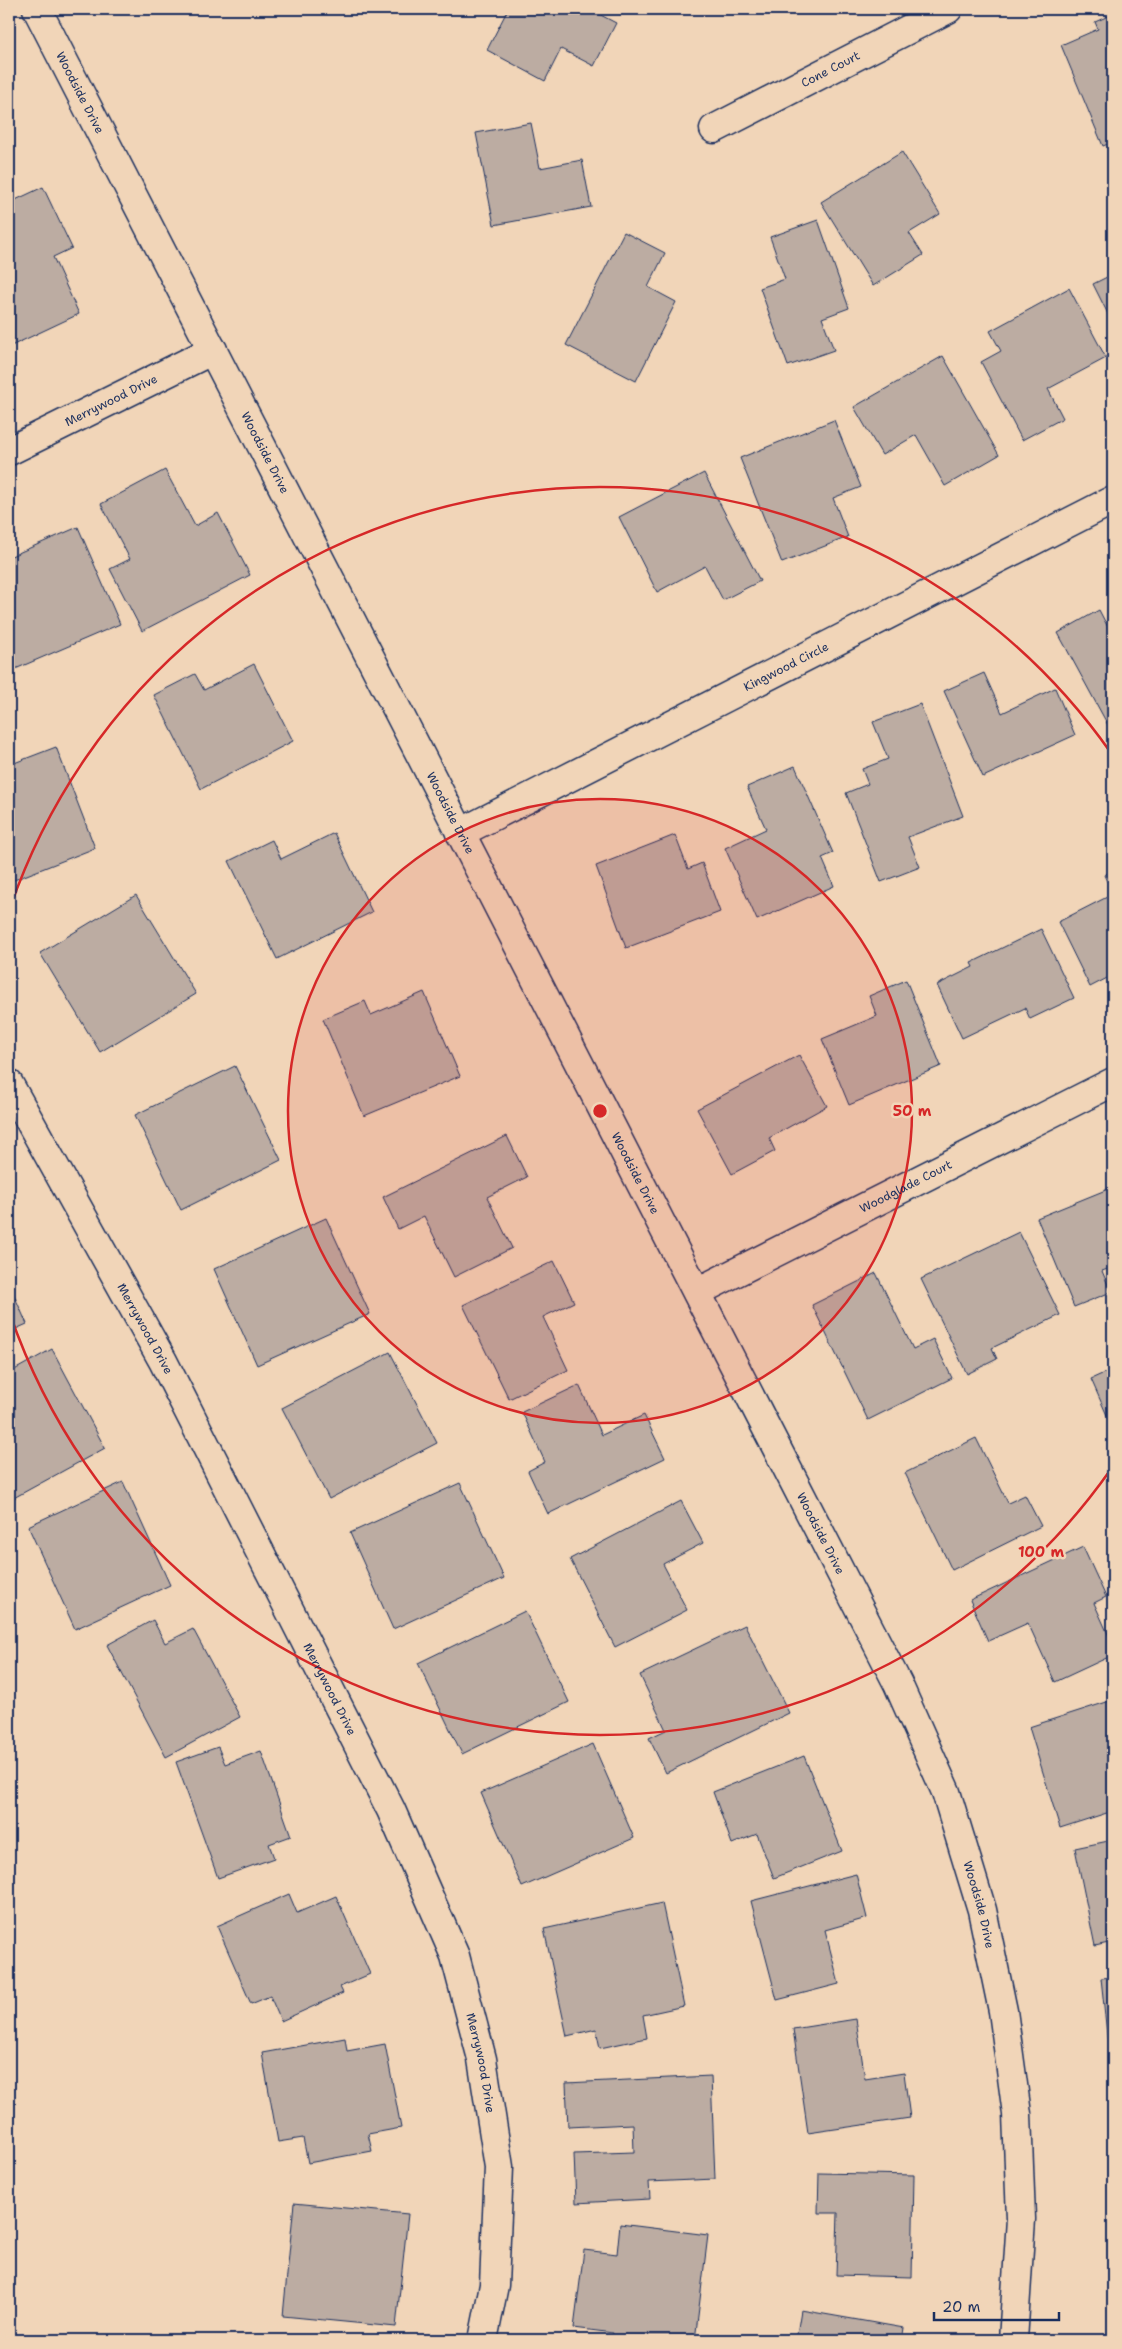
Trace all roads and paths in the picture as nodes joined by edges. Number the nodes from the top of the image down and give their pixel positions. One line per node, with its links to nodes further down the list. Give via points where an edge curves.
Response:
1 (37, 9): 4 (street, Woodside Drive)
2 (948, 9): 3 (street, Cone Court)
3 (714, 129)
4 (213, 350): 5 (street, Merrywood Drive); 7 (street, Woodside Drive)
5 (9, 451)
6 (1113, 500): 7 (street, Kingwood Circle)
7 (460, 833): 10 (street, Woodside Drive)
8 (1113, 1082): 10 (street, Woodglade Court)
9 (9, 1084): 11 (street, Merrywood Drive, via 163,1361 391,1810 455,1956 482,2060 500,2167 494,2284)
10 (697, 1292): 12 (street, Woodside Drive, via 898,1684 946,1792 982,1910 1003,2010 1017,2114 1021,2219)
11 (483, 2340)
12 (1013, 2340)

